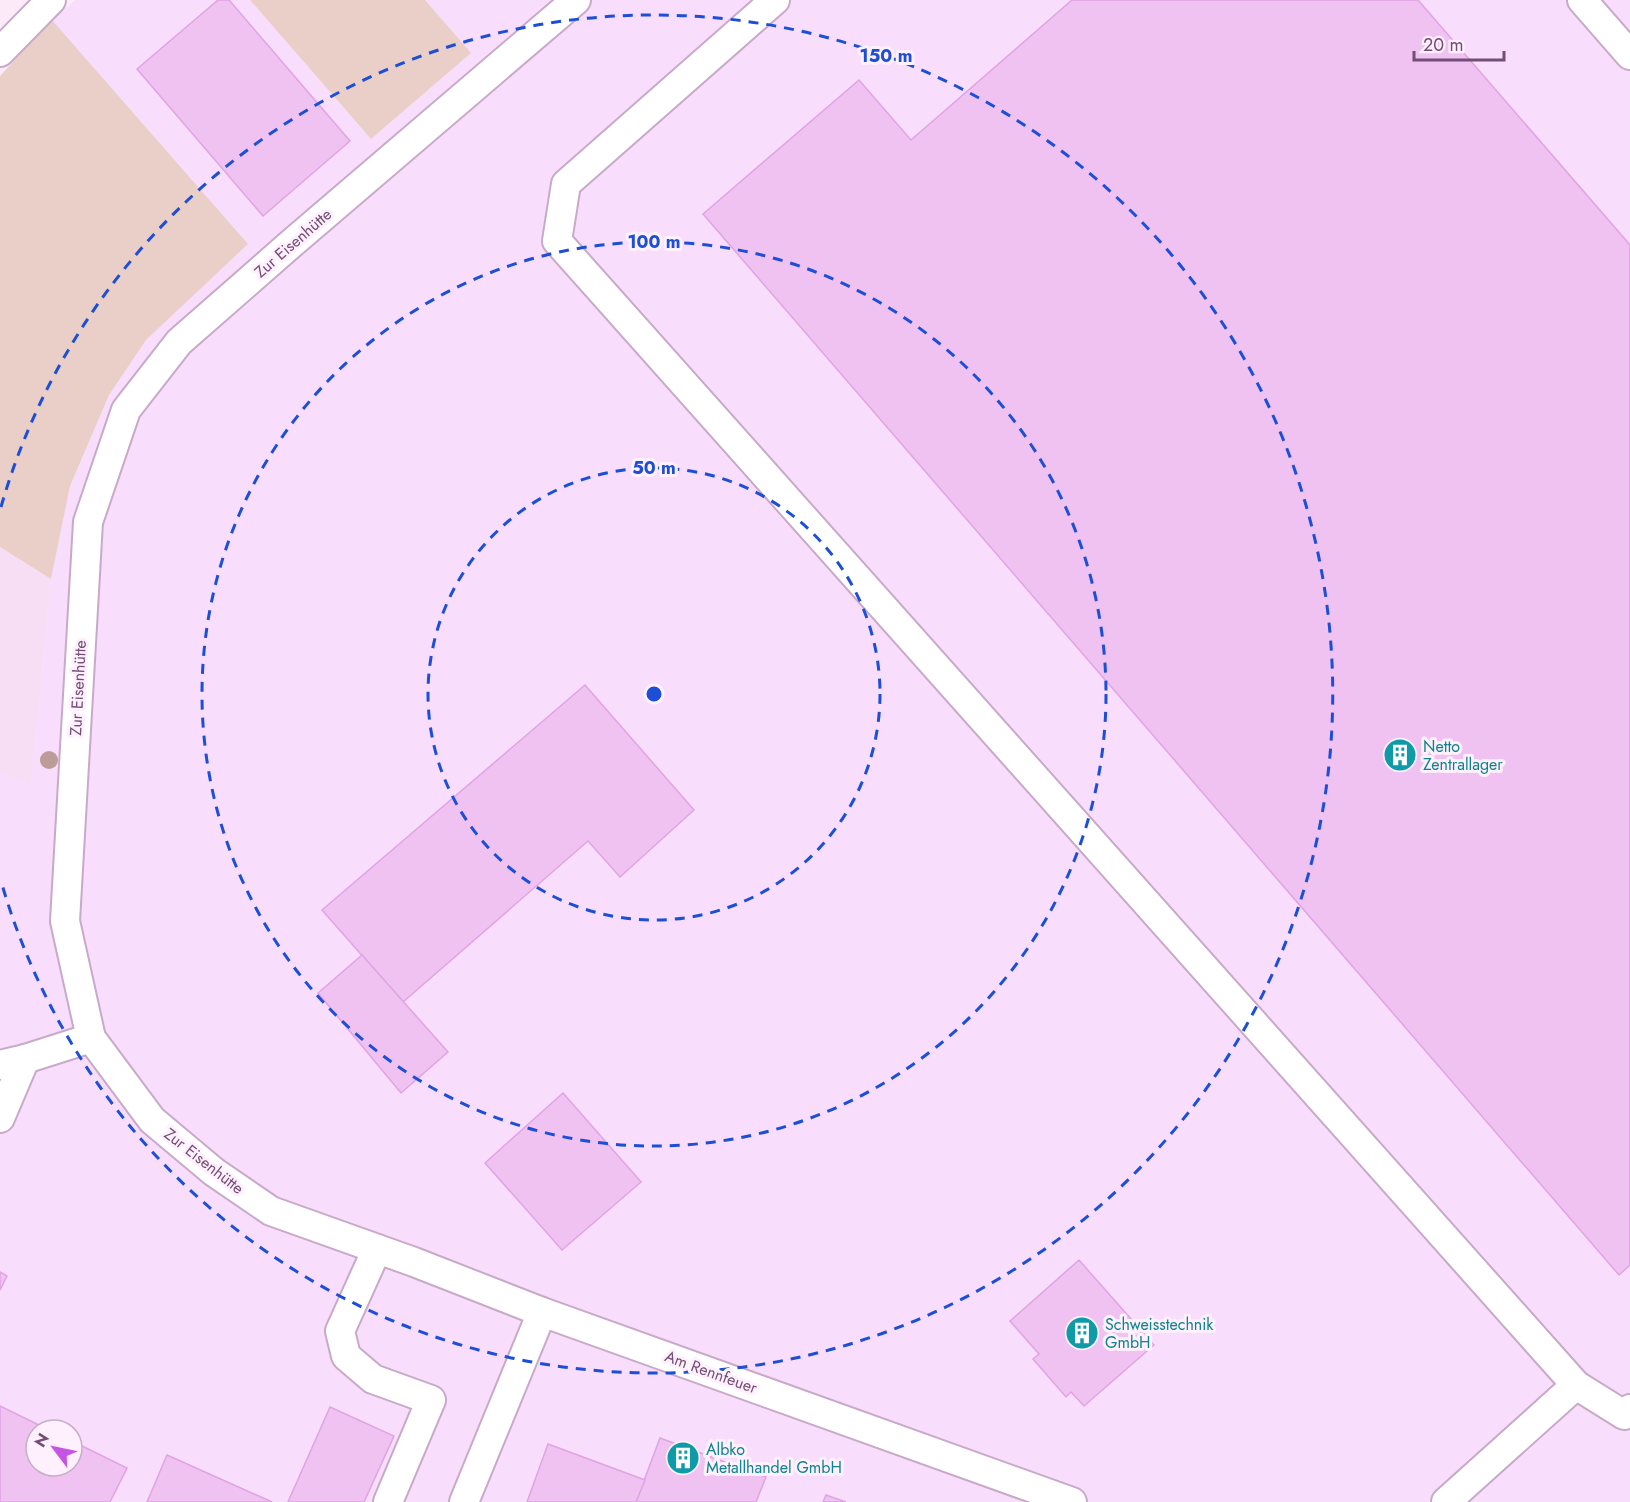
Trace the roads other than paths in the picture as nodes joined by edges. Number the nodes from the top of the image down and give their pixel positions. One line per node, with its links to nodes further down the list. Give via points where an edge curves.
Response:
1 (51, 0): 5 (street)
2 (576, 0): 7 (street, Zur Eisenhütte, via 179,342 126,410 88,522 65,921)
3 (775, 0): 12 (street, via 566,184 557,241)
4 (1582, 0): 6 (street)
5 (0, 52)
6 (1630, 55)
7 (91, 1038): 8 (street); 10 (street, Zur Eisenhütte, via 153,1120 214,1172 271,1210)
8 (13, 1062): 9 (street)
9 (0, 1118)
10 (378, 1249): 11 (street, Zur Eisenhütte); 14 (street, via 340,1331 346,1356 373,1380 431,1400)
11 (542, 1312): 15 (street); 16 (street, Am Rennfeuer)
12 (1576, 1385): 13 (street, via 1624,1415); 17 (street)
13 (1630, 1409)
14 (388, 1502)
15 (464, 1502)
16 (1072, 1502)
17 (1446, 1502)

